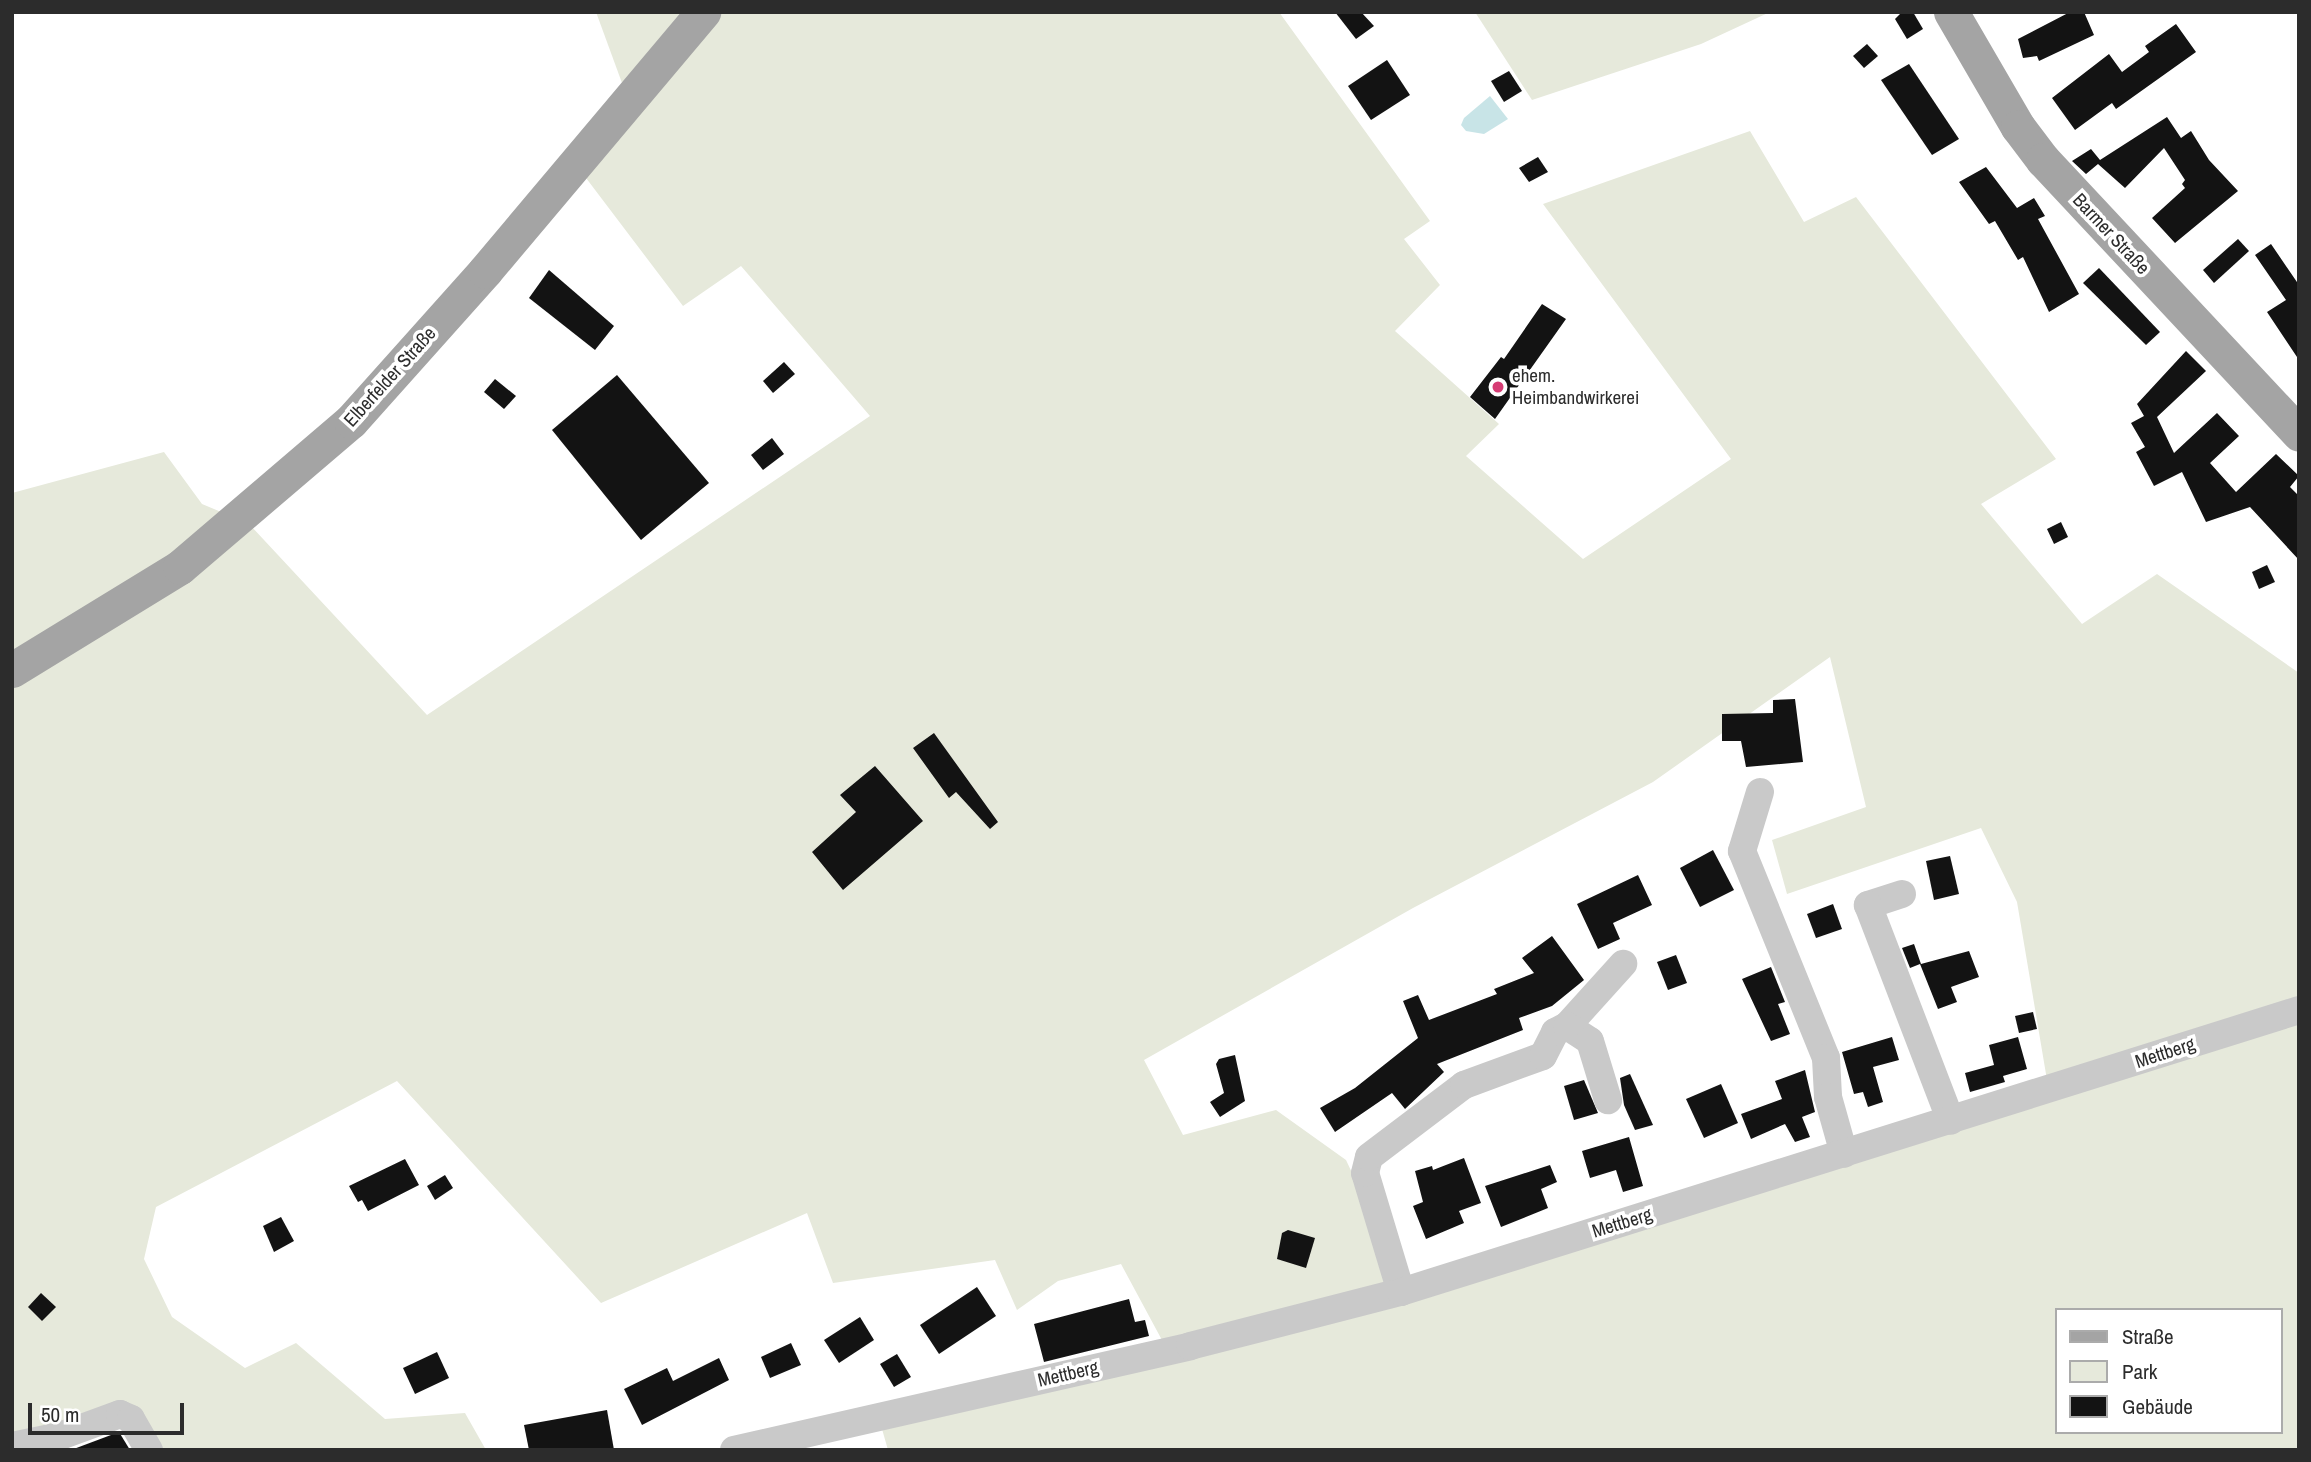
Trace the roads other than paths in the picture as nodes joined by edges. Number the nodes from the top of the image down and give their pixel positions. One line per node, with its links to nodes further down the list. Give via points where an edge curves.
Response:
1 (703, 12): 4 (main road, Elberfelder Straße, via 485,271 351,421 180,567)
2 (1951, 12): 3 (main road, Barmer Straße, via 2018,127 2043,160)
3 (2299, 434)
4 (12, 670)
5 (1760, 792): 12 (street, via 1742,851 1826,1058 1828,1097)
6 (1902, 894): 11 (street, via 1868,905)
7 (1623, 964): 9 (street)
8 (2299, 1010): 11 (street, Mettberg)
9 (1567, 1026): 10 (street, via 1590,1041); 13 (street, via 1555,1032 1543,1056 1464,1085 1369,1157 1365,1172)
10 (1608, 1100)
11 (1951, 1121): 12 (street, Mettberg)
12 (1844, 1154): 13 (street, Mettberg)
13 (1401, 1292): 16 (street, Mettberg, via 1190,1346)
14 (12, 1446): 15 (street, via 60,1436 120,1414 131,1419)
15 (149, 1450)
16 (734, 1450)

